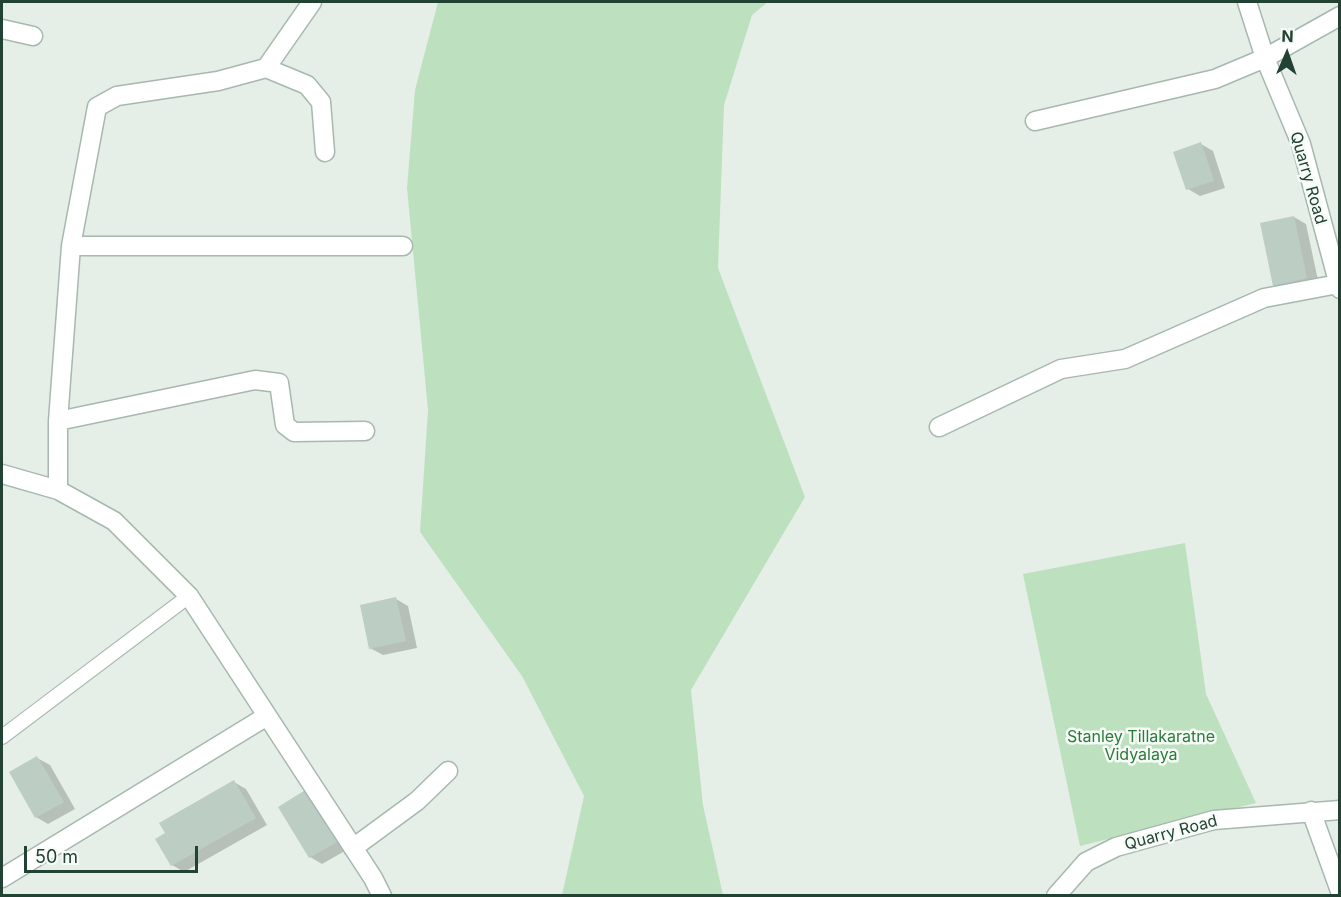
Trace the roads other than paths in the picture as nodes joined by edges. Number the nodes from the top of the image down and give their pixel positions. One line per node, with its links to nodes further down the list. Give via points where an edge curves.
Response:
1 (312, 2): 7 (street)
2 (1247, 2): 6 (street, Quarry Road)
3 (1340, 16): 6 (street)
4 (2, 29): 5 (street)
5 (33, 36)
6 (1265, 58): 8 (street, via 1215,79); 12 (street, Quarry Road, via 1301,144)
7 (266, 68): 9 (street, via 307,85 321,102); 10 (street, via 218,81 117,96 97,107)
8 (1035, 121)
9 (325, 152)
10 (71, 246): 11 (street); 13 (street)
11 (403, 246)
12 (1339, 287): 14 (street, via 1264,298 1125,358 1061,369)
13 (58, 421): 15 (street, via 255,380 279,382 285,425 294,432); 17 (street)
14 (939, 427)
15 (365, 431)
16 (2, 474): 17 (street)
17 (58, 490): 18 (street, via 114,521)
18 (189, 596): 19 (street); 20 (lane)
19 (267, 716): 24 (street); 25 (street)
20 (2, 737)
21 (448, 771): 24 (street, via 417,801)
22 (1340, 810): 23 (street, Quarry Road)
23 (1311, 811): 26 (street); 28 (street, Quarry Road, via 1214,820 1116,847 1086,862)
24 (353, 848): 27 (street)
25 (2, 878)
26 (1340, 891)
27 (382, 896)
28 (1056, 896)

